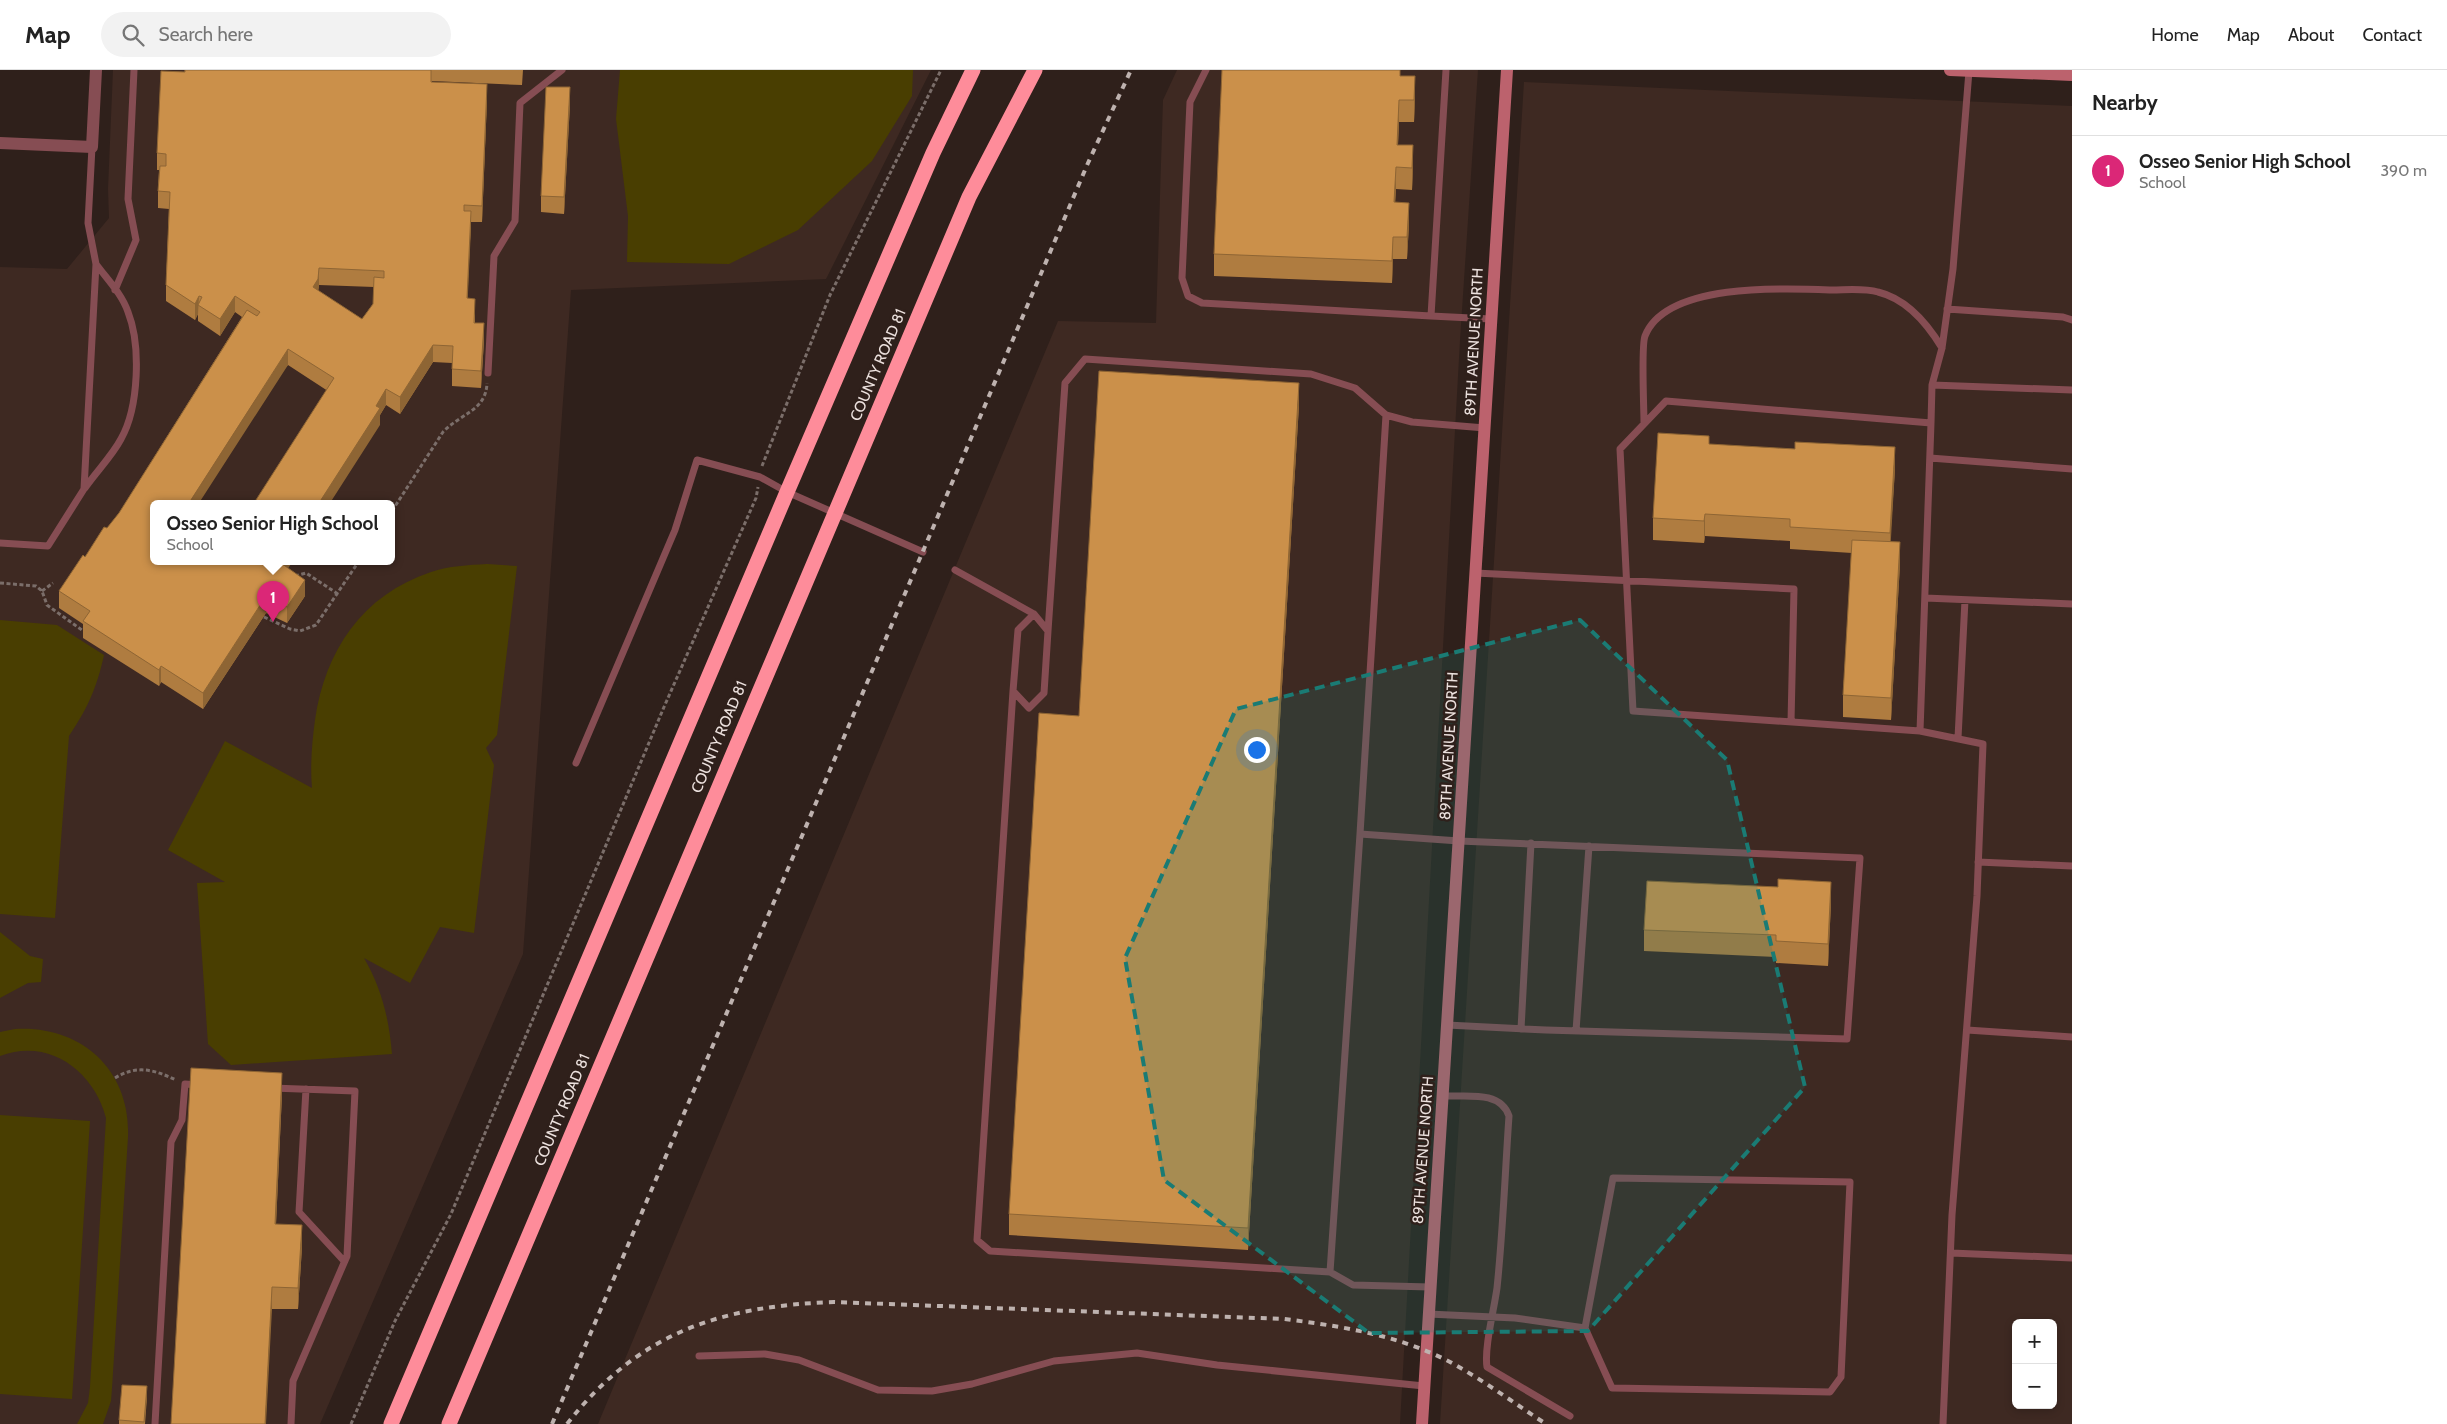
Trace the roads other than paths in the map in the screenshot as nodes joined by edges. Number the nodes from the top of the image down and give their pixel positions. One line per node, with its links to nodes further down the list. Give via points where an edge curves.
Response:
1 (96, 70): 13 (street)
2 (134, 70): 15 (lane, via 128,199 136,240)
3 (562, 70): 21 (lane, via 520,103 515,221 494,256)
4 (973, 70): 31 (highway, via 933,153)
5 (1035, 70): 32 (highway, COUNTY ROAD 81, via 969,197)
6 (1206, 70): 17 (lane, via 1190,102 1182,278 1188,296 1202,303)
7 (1446, 70): 17 (lane)
8 (1507, 70): 18 (street, 89TH AVENUE NORTH)
9 (1950, 70): 10 (street)
10 (1969, 71): 11 (street); 16 (lane)
11 (2072, 75)
12 (0, 143): 13 (street)
13 (92, 147): 14 (lane, via 88,223)
14 (96, 264): 15 (lane); 30 (lane)
15 (116, 290): 30 (lane, via 128,310 134,333 135,383 131,410 121,440)
16 (1948, 310): 19 (lane); 20 (lane)
17 (1431, 316): 18 (lane)
18 (1491, 319): 27 (street, 89TH AVENUE NORTH)
19 (2072, 320)
20 (1942, 348): 22 (lane); 25 (lane, via 1929,326 1906,305 1878,292 1770,287 1727,291 1661,314 1645,336)
21 (488, 373)
22 (1932, 384): 23 (lane); 26 (lane)
23 (2072, 390)
24 (1386, 415): 27 (lane, via 1412,422); 42 (lane, via 1355,388 1311,374 1085,359 1065,383); 48 (lane)
25 (1644, 423): 26 (lane, via 1666,401); 37 (lane, via 1620,449)
26 (1931, 423): 28 (lane)
27 (1485, 428): 36 (street, 89TH AVENUE NORTH)
28 (1930, 458): 29 (lane); 38 (lane)
29 (2072, 469)
30 (84, 489): 33 (lane, via 48,546)
31 (787, 492): 32 (lane); 47 (lane, via 760,477 697,460 675,530); 76 (highway)
32 (834, 512): 34 (lane); 77 (highway, COUNTY ROAD 81)
33 (0, 543)
34 (923, 552)
35 (955, 570): 41 (lane)
36 (1475, 573): 37 (lane); 49 (street, 89TH AVENUE NORTH)
37 (1626, 581): 44 (lane, via 1634,711); 44 (lane, via 1794,590)
38 (1925, 598): 39 (lane); 45 (lane)
39 (1965, 600): 40 (lane); 46 (lane)
40 (2072, 604)
41 (1034, 614): 42 (lane); 43 (lane, via 1018,630)
42 (1048, 631): 43 (lane, via 1044,693 1029,708)
43 (1013, 691): 66 (lane, via 977,1240 990,1252)
44 (1792, 722): 45 (lane)
45 (1920, 731): 46 (lane)
46 (1958, 738): 52 (lane, via 1982,744)
47 (576, 762)
48 (1360, 834): 49 (lane); 66 (lane)
49 (1459, 841): 50 (lane); 54 (street, 89TH AVENUE NORTH)
50 (1530, 843): 51 (lane); 55 (lane)
51 (1589, 846): 57 (lane); 57 (lane, via 1860,858 1847,1039)
52 (1978, 862): 53 (lane); 56 (lane)
53 (2072, 866)
54 (1447, 1025): 55 (lane); 62 (street, 89TH AVENUE NORTH)
55 (1521, 1029): 57 (lane)
56 (1967, 1030): 58 (lane); 63 (lane)
57 (1576, 1031)
58 (2072, 1037)
59 (204, 1085): 74 (lane, via 185,1084 182,1120 171,1142)
60 (260, 1087): 61 (lane)
61 (306, 1089): 65 (lane, via 299,1212); 65 (lane, via 355,1091 347,1256)
62 (1443, 1096): 67 (street, 89TH AVENUE NORTH); 69 (lane, via 1487,1097 1506,1107 1509,1116)
63 (1951, 1253): 64 (lane); 79 (lane)
64 (2072, 1258)
65 (344, 1261): 75 (lane, via 292,1381)
66 (1330, 1272): 67 (lane, via 1353,1285)
67 (1430, 1287): 68 (street, 89TH AVENUE NORTH)
68 (1428, 1314): 69 (lane); 72 (street, 89TH AVENUE NORTH)
69 (1494, 1317): 70 (lane); 73 (lane, via 1487,1367)
70 (1585, 1328): 70 (lane, via 1612,1388 1830,1392 1841,1377 1850,1182 1614,1178)
71 (699, 1356): 72 (lane, via 764,1354 799,1360 878,1390 932,1391 972,1384 1054,1361 1137,1353 1217,1365)
72 (1424, 1386): 78 (street, 89TH AVENUE NORTH)
73 (1570, 1416)
74 (155, 1424)
75 (291, 1424)
76 (391, 1424)
77 (449, 1424)
78 (1422, 1424)
79 (1943, 1424)

